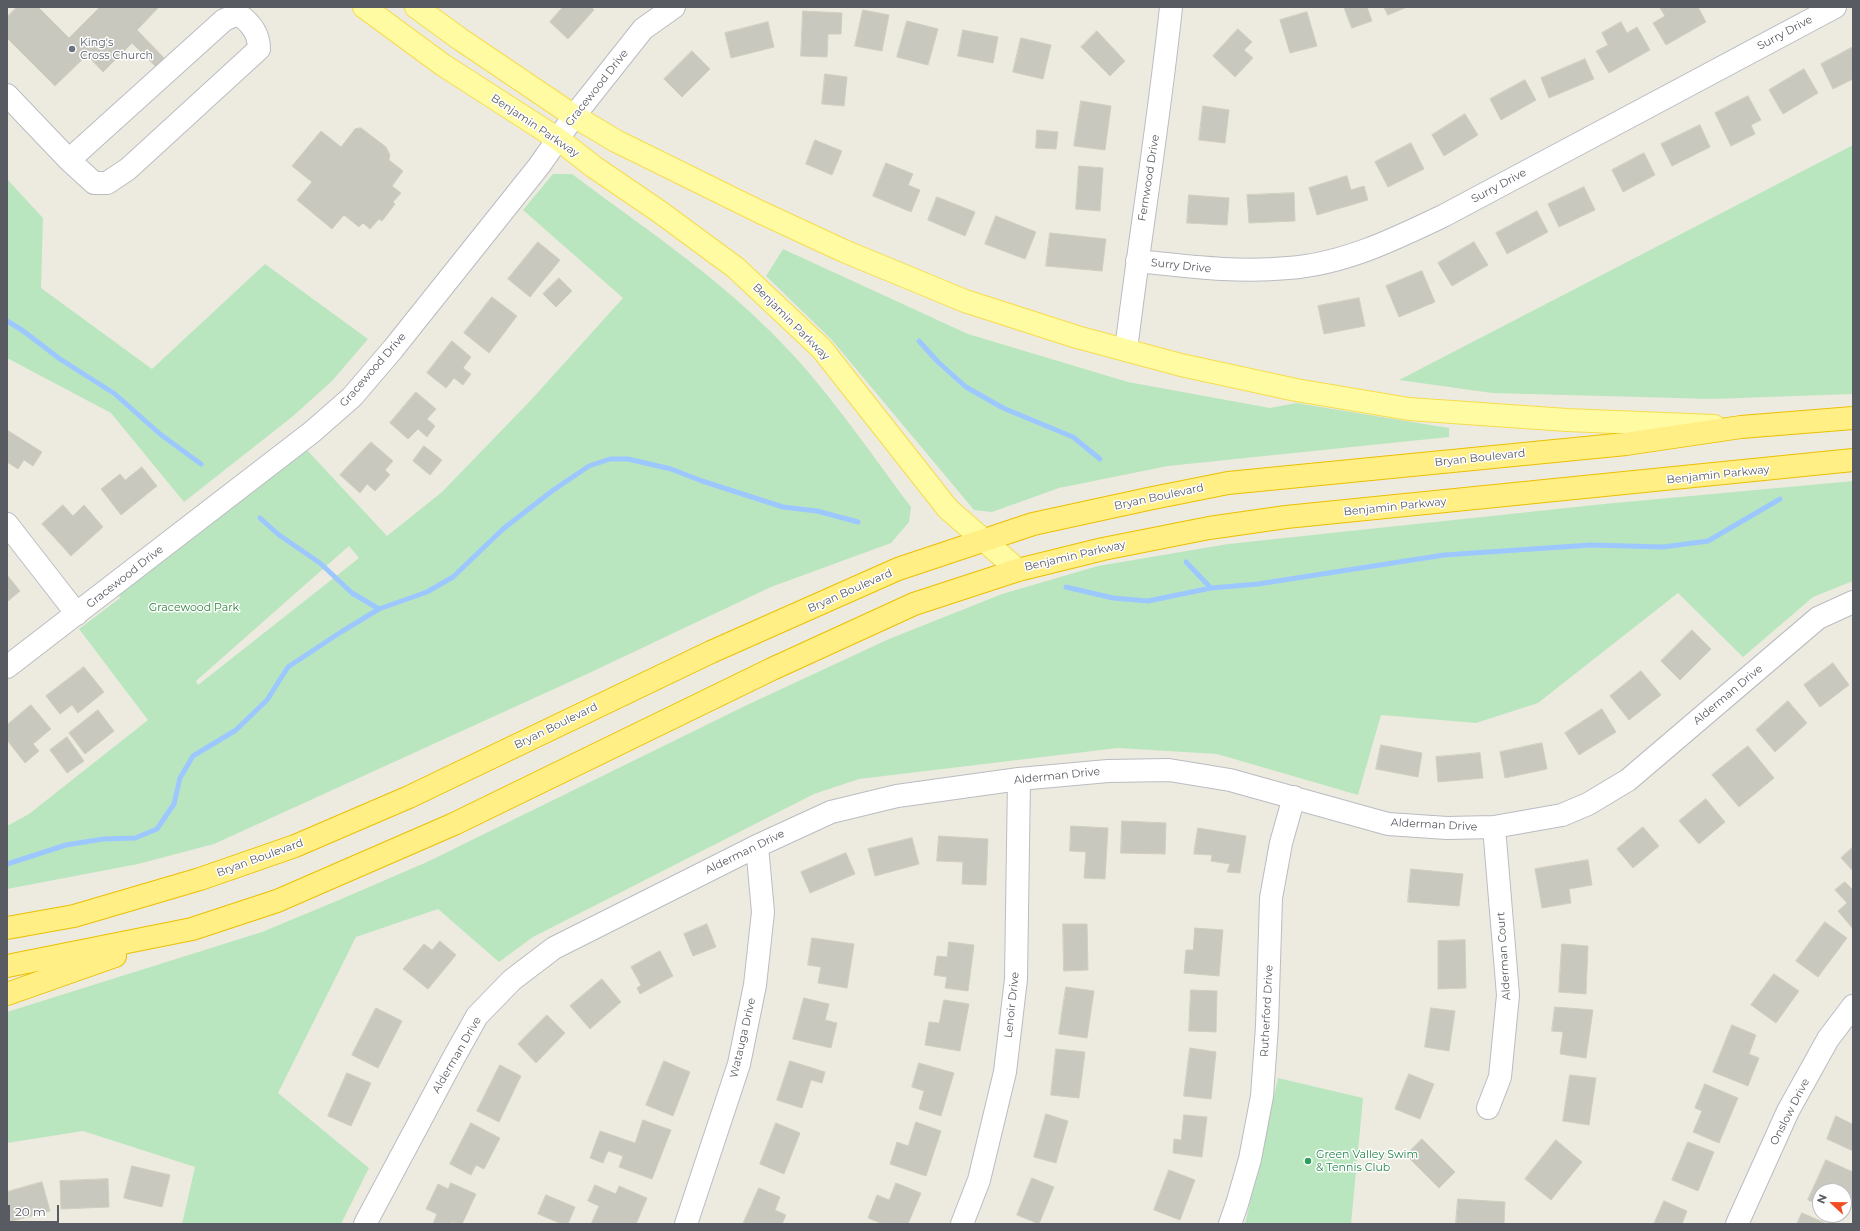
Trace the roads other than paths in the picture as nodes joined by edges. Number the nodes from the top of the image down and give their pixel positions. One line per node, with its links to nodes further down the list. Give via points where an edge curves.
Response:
1 (364, 7): 8 (main road, Benjamin Parkway, via 443,64)
2 (416, 7): 7 (main road)
3 (674, 7): 7 (street, Gracewood Drive, via 643,29)
4 (1172, 7): 10 (street, Fernwood Drive)
5 (1835, 7): 10 (street, Surry Drive, via 1392,241 1342,258 1288,268 1224,270)
6 (7, 95): 9 (street)
7 (574, 116): 8 (street, Gracewood Drive); 11 (main road, via 616,141 844,251 965,301)
8 (558, 139): 16 (main road, Benjamin Parkway, via 736,268 822,349 948,509); 19 (street, Gracewood Drive, via 352,398 312,432)
9 (69, 160): 9 (street, via 94,182 107,183 128,169 259,49 259,38 249,22 238,14 224,20)
10 (1137, 261): 11 (street, Fernwood Drive)
11 (1126, 350): 13 (main road, via 1181,365 1296,390 1409,409 1567,420)
12 (1853, 418): 13 (highway)
13 (1741, 427): 16 (highway, Bryan Boulevard, via 1626,444 1228,483 1033,524)
14 (1853, 460): 17 (highway, Benjamin Parkway, via 1286,517 1209,528 1103,549)
15 (7, 524): 19 (street)
16 (984, 541): 17 (main road, Benjamin Parkway); 25 (highway, Bryan Boulevard, via 898,569 711,652 408,797 295,846 200,879)
17 (1018, 570): 28 (highway, via 914,604 772,669 454,824 277,901)
18 (1853, 602): 23 (street, Alderman Drive, via 1818,618 1628,780 1588,804 1562,815)
19 (77, 614): 20 (street, Gracewood Drive)
20 (7, 667)
21 (1019, 779): 22 (street, Alderman Drive, via 1108,771 1169,770 1230,780); 24 (street, Alderman Drive, via 897,796 831,812); 35 (street, Lenoir Drive, via 1016,979 1005,1072 979,1180)
22 (1294, 797): 23 (street, Alderman Drive, via 1388,824 1447,828); 36 (street, Rutherford Drive, via 1281,843 1272,898 1262,1096 1250,1159)
23 (1494, 827): 32 (street, Alderman Court, via 1508,995 1500,1077)
24 (757, 846): 33 (street, Alderman Drive, via 554,948 512,980 477,1016); 34 (street, Watauga Drive, via 763,912 755,985 739,1064)
25 (101, 908): 26 (highway, via 69,904); 27 (highway, Bryan Boulevard, via 74,916)
26 (7, 913)
27 (7, 928)
28 (192, 929): 29 (highway); 30 (highway)
29 (7, 966)
30 (7, 994)
31 (1853, 1006): 37 (street, Onslow Drive, via 1828,1039 1788,1111)
32 (1488, 1108)
33 (365, 1224)
34 (686, 1224)
35 (962, 1224)
36 (1230, 1224)
37 (1737, 1224)

